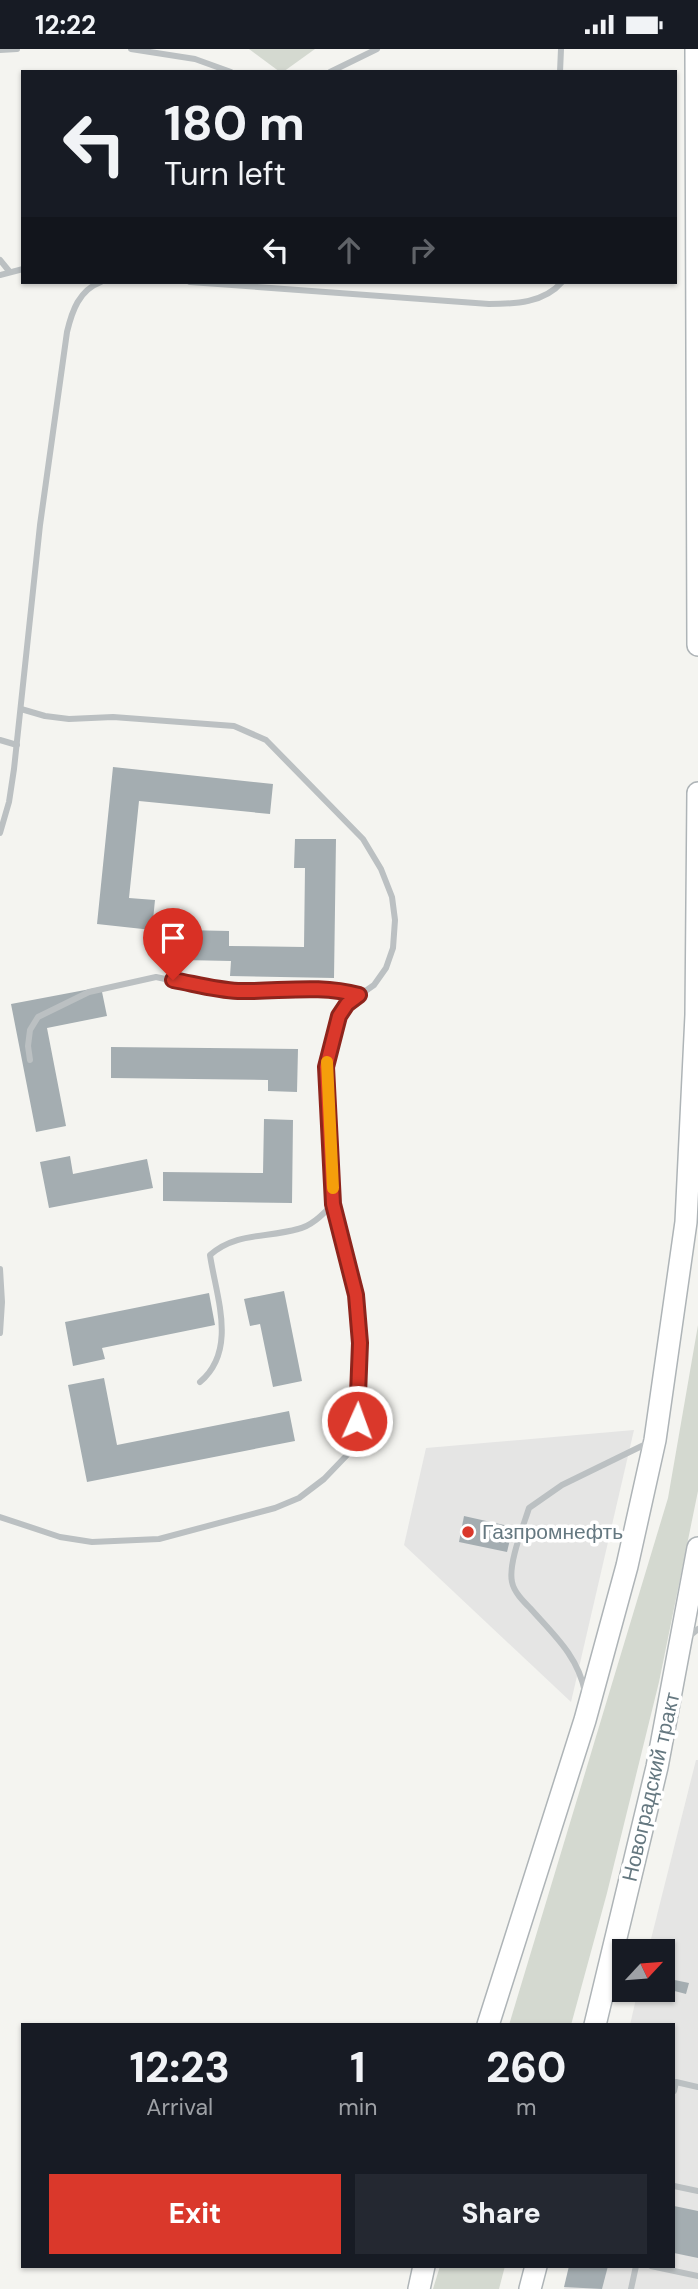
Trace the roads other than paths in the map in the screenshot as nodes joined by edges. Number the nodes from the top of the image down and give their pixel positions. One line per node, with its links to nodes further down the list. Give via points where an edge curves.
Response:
1 (17, 49): 6 (lane)
2 (131, 49): 7 (lane, via 195,59)
3 (377, 49): 8 (lane)
4 (561, 49): 9 (lane)
5 (696, 49): 17 (main road)
6 (0, 50)
7 (225, 70)
8 (334, 70)
9 (560, 70)
10 (0, 260): 12 (lane)
11 (21, 269): 12 (lane)
12 (9, 271): 13 (lane)
13 (0, 275)
14 (94, 284): 19 (lane, via 82,294 67,332)
15 (217, 284): 16 (lane, via 489,304 519,304)
16 (560, 284)
17 (697, 356): 18 (main road)
18 (698, 645)
19 (21, 709): 22 (lane); 26 (lane, via 69,719 113,717 233,726 266,740 363,839 392,897 393,948 374,985)
20 (0, 740): 22 (lane)
21 (0, 745): 22 (lane)
22 (17, 745): 24 (lane, via 9,802)
23 (698, 793): 32 (main road, via 696,1015 686,1222)
24 (1, 823): 25 (lane)
25 (0, 834)
26 (359, 995): 27 (lane, via 335,989 211,989 156,977 89,992 38,1017 30,1030); 28 (lane, via 339,1016 326,1067)
27 (30, 1060)
28 (333, 1204): 31 (lane, via 300,1229 232,1240 210,1255 223,1321 210,1374); 33 (lane, via 356,1295 360,1343 357,1421 348,1454 324,1479 299,1498 275,1508 159,1539 92,1542 60,1537)
29 (0, 1269): 30 (lane)
30 (0, 1332)
31 (200, 1382)
32 (655, 1440): 36 (main road); 36 (lane, via 536,1501 528,1509 512,1569 518,1595 578,1667 586,1696)
33 (0, 1517)
34 (698, 1548): 35 (main road, Новоградский тракт)
35 (690, 1636): 38 (main road, Новоградский тракт)
36 (585, 1720): 37 (main road)
37 (489, 2023)
38 (595, 2023)
39 (675, 2086): 40 (lane, via 676,2082)
40 (698, 2087)
41 (675, 2186): 42 (lane)
42 (698, 2191)
43 (424, 2268): 48 (main road)
44 (535, 2268): 49 (main road)
45 (636, 2268): 50 (lane)
46 (660, 2268): 47 (lane)
47 (698, 2276)
48 (419, 2289)
49 (530, 2289)
50 (631, 2289)

